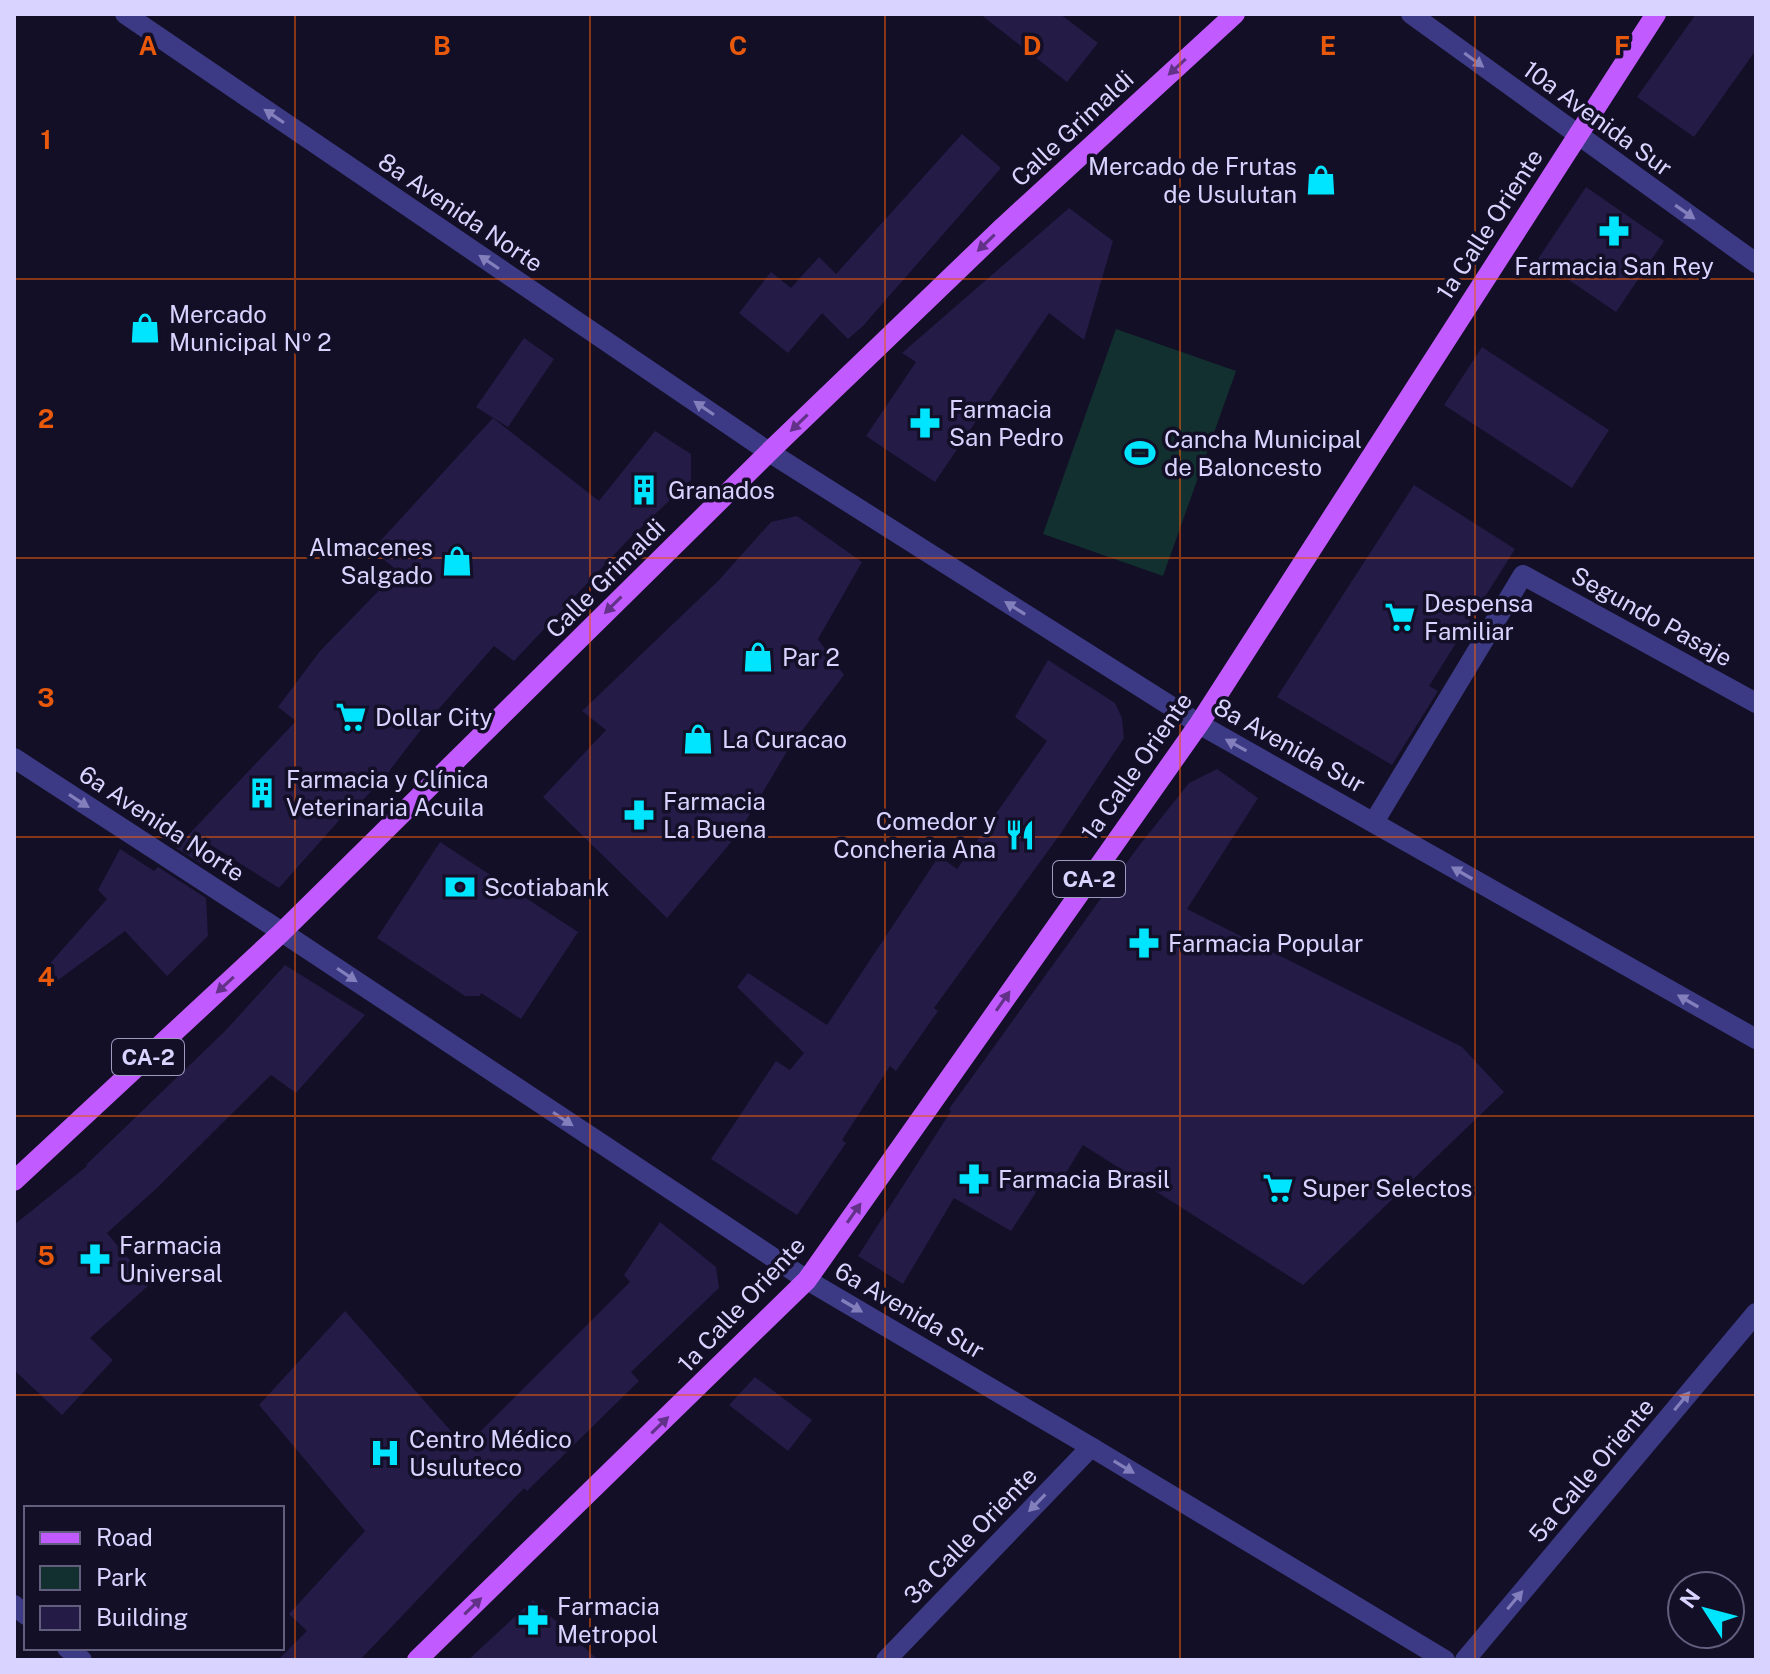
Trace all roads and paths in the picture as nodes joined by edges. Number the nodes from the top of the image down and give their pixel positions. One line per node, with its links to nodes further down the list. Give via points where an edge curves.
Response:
1 (125, 14): 7 (street, 8a Avenida Norte, one-way to 1)
2 (1235, 14): 7 (main road, Calle Grimaldi / CA-2, one-way to 7)
3 (1411, 14): 5 (street, 10a Avenida Sur, one-way to 5)
4 (1656, 14): 5 (main road, 1a Calle Oriente / CA-2)
5 (1577, 136): 6 (street, 10a Avenida Sur, one-way to 6); 9 (main road, 1a Calle Oriente / CA-2)
6 (1756, 263)
7 (769, 452): 9 (street, 8a Avenida Sur, one-way to 7); 12 (main road, Calle Grimaldi / CA-2, one-way to 12)
8 (1756, 703): 11 (street, Segundo Pasaje, via 1523,575)
9 (1199, 724): 11 (street, 8a Avenida Sur, one-way to 9); 15 (main road, 1a Calle Oriente / CA-2, one-way to 9)
10 (14, 758): 12 (street, 6a Avenida Norte, one-way to 12)
11 (1374, 822): 13 (street, 8a Avenida Sur, one-way to 11)
12 (282, 932): 14 (main road, Calle Grimaldi / CA-2, one-way to 14); 15 (street, 6a Avenida Sur, one-way to 15)
13 (1756, 1039)
14 (14, 1181)
15 (807, 1280): 17 (street, 6a Avenida Sur, one-way to 17); 18 (main road, 1a Calle Oriente / CA-2, one-way to 15)
16 (1756, 1313): 21 (street, 5a Calle Oriente, one-way to 16)
17 (1091, 1447): 19 (street, 3a Calle Oriente, one-way to 19); 20 (street, 6a Avenida Sur, one-way to 20)
18 (417, 1660)
19 (886, 1660)
20 (1445, 1660)
21 (1465, 1660)

